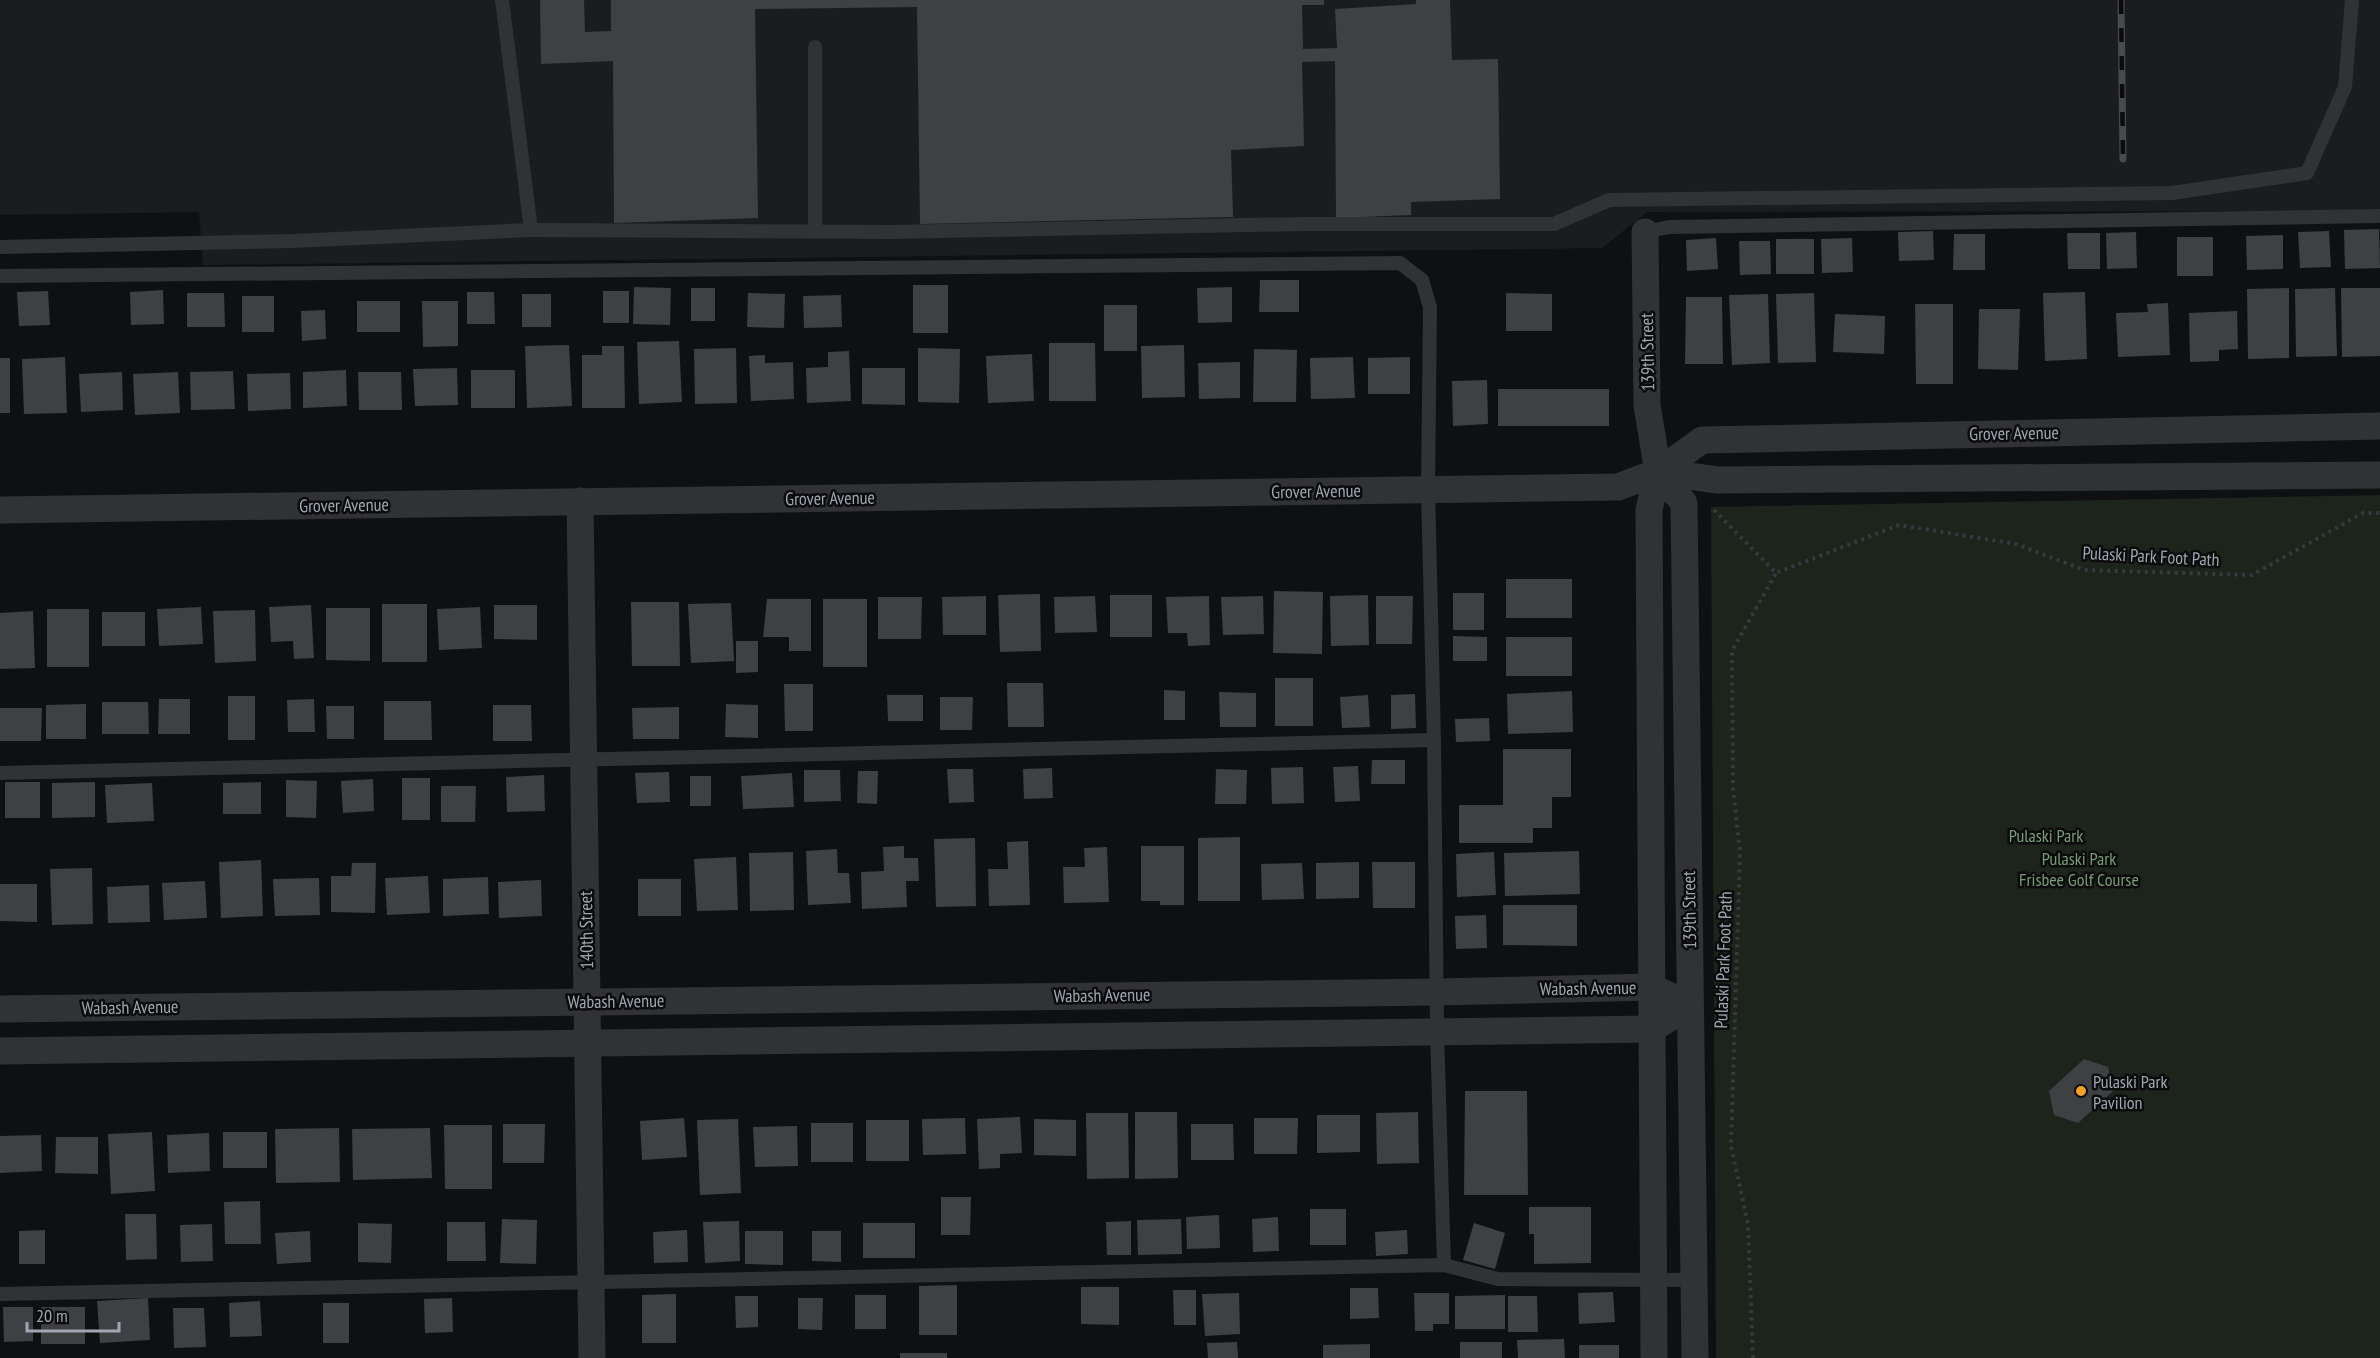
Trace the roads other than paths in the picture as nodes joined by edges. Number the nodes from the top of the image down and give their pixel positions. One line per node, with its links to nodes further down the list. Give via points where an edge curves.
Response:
1 (502, 0): 5 (lane)
2 (2352, 0): 6 (lane, via 2345,87 2307,173 2172,193 1609,200 1554,224)
3 (815, 47): 6 (lane)
4 (2380, 216): 7 (lane, via 1669,227)
5 (531, 230): 6 (lane); 8 (lane, via 292,241)
6 (815, 232)
7 (1645, 232): 11 (street, 139th Street, via 1647,405)
8 (0, 247)
9 (0, 276): 13 (lane, via 1400,263 1422,280 1430,307)
10 (2380, 426): 11 (street, Grover Avenue, via 1702,440)
11 (1658, 472): 12 (street, Grover Avenue, via 1718,480); 13 (street, Grover Avenue, via 1618,488); 19 (street, 139th Street, via 1649,510); 22 (street, 139th Street, via 1684,503)
12 (2380, 475)
13 (1428, 489): 14 (street, Grover Avenue); 16 (lane)
14 (580, 501): 15 (street, Grover Avenue); 17 (street, 140th Street)
15 (0, 510)
16 (1434, 740): 17 (lane); 20 (lane)
17 (584, 760): 18 (lane); 21 (street, 140th Street)
18 (0, 773)
19 (1651, 987): 20 (street, Wabash Avenue); 22 (street, Wabash Avenue); 24 (street, 139th Street)
20 (1438, 992): 21 (street, Wabash Avenue); 25 (lane)
21 (587, 1001): 23 (street, Wabash Avenue); 26 (street, 140th Street)
22 (1690, 1005): 24 (street); 30 (street, 139th Street)
23 (0, 1009)
24 (1652, 1029): 25 (street); 29 (street, 139th Street)
25 (1437, 1031): 26 (street); 28 (lane)
26 (588, 1042): 27 (street); 31 (street, 140th Street)
27 (0, 1051)
28 (1444, 1265): 29 (lane, via 1498,1279); 31 (lane)
29 (1653, 1280): 30 (lane); 34 (street, 139th Street)
30 (1694, 1280): 35 (street, 139th Street)
31 (591, 1282): 32 (lane); 33 (street, 140th Street)
32 (0, 1294)
33 (592, 1358)
34 (1654, 1358)
35 (1695, 1358)

